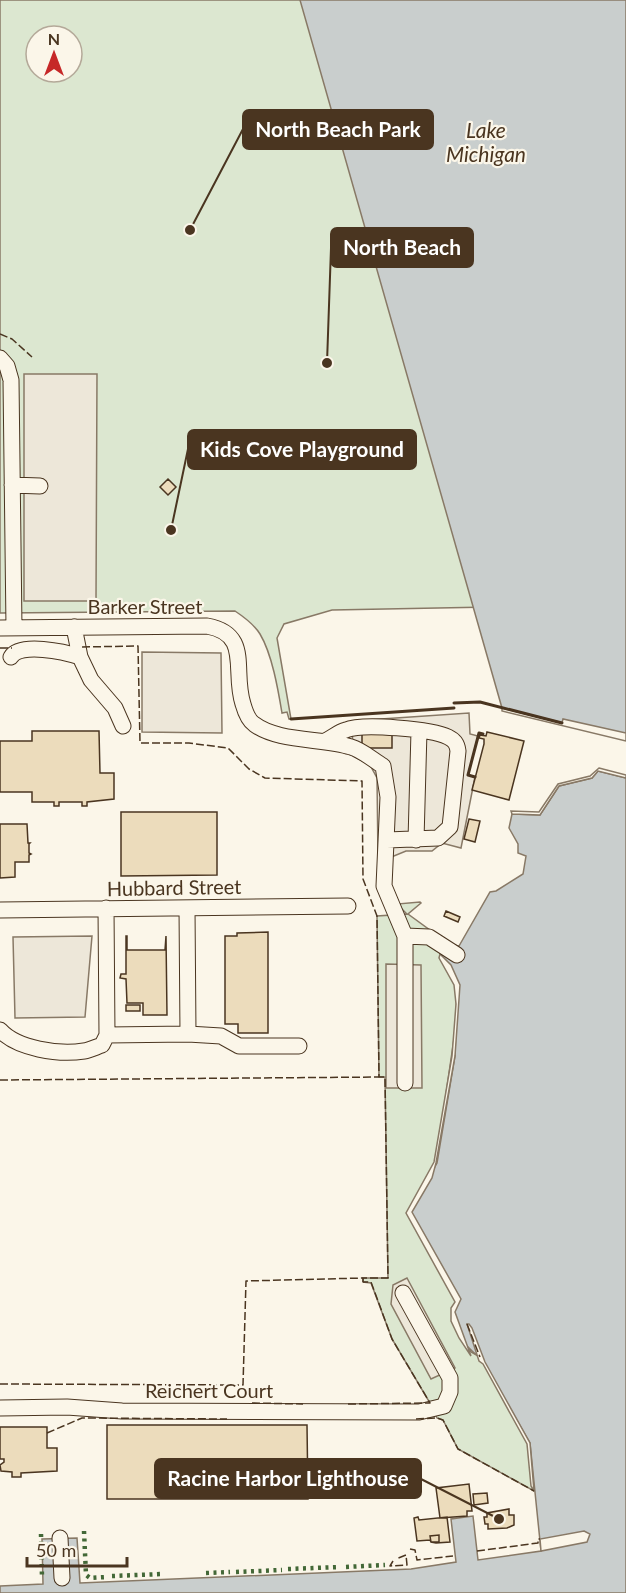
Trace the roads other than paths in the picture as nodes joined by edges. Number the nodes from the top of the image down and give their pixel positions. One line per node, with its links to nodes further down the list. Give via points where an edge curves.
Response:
1 (0, 358): 2 (street, via 11,380)
2 (12, 485): 3 (street); 5 (street)
3 (40, 486)
4 (74, 627): 5 (street, Barker Street); 7 (street); 10 (street, Barker Street, via 221,629 236,644 239,691 253,724 281,736)
5 (7, 628)
6 (11, 657): 7 (street, via 20,651 43,650)
7 (80, 657): 8 (street)
8 (123, 726)
9 (419, 730): 10 (street, via 347,729); 12 (street); 12 (street, via 445,735 455,741 458,751 450,827 438,838)
10 (325, 741): 11 (street, via 353,747 383,766 388,797)
11 (387, 840): 12 (street); 17 (street, via 384,886)
12 (416, 840)
13 (348, 906): 15 (street, Hubbard Street)
14 (106, 908): 15 (street, Hubbard Street); 16 (street, Hubbard Street); 21 (street)
15 (187, 908): 20 (street)
16 (0, 910)
17 (405, 936): 18 (street, via 429,937); 23 (street)
18 (457, 955)
19 (0, 1030): 21 (street, via 7,1038 46,1051 84,1051 102,1045)
20 (188, 1034): 21 (street); 22 (street, via 221,1036 239,1046)
21 (107, 1035)
22 (299, 1046)
23 (405, 1083)
24 (403, 1293): 25 (street, Reichert Court, via 450,1378 444,1407 418,1412)
25 (0, 1407)
26 (60, 1538): 27 (street)
27 (62, 1578)

